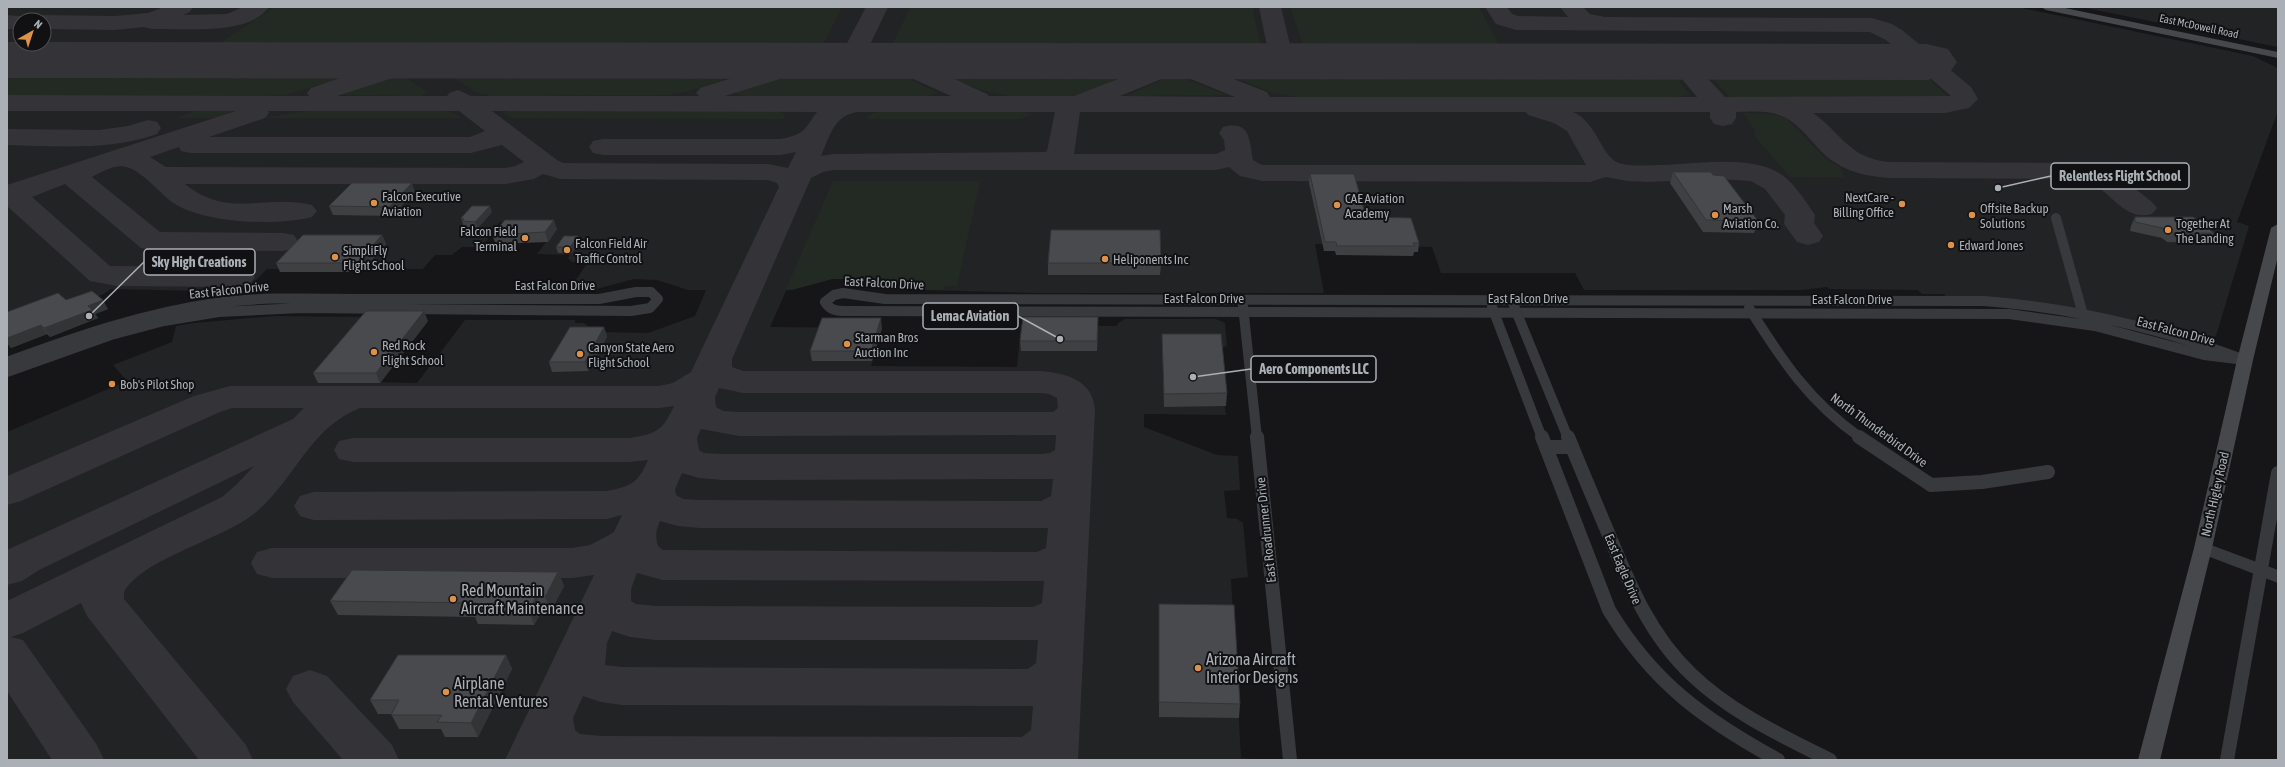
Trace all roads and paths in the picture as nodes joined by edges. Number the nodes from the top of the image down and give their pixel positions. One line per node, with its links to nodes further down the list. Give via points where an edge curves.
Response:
1 (2046, 7): 4 (main road, East McDowell Road)
2 (2069, 7): 3 (main road, East McDowell Road)
3 (2278, 49)
4 (2278, 54)
5 (2056, 218): 12 (street)
6 (2278, 228): 14 (main road, North Higley Road)
7 (1746, 300): 10 (street, East Falcon Drive); 11 (street, North Thunderbird Drive); 12 (street, East Falcon Drive, via 1984,301 2026,304)
8 (1243, 306): 8 (street, East Falcon Drive, via 885,299 843,293 834,295 825,302 834,310 848,311); 9 (street, East Falcon Drive); 24 (street, East Roadrunner Drive)
9 (1492, 306): 10 (street, East Falcon Drive); 17 (street, East Eagle Drive)
10 (1514, 306): 11 (street, East Falcon Drive); 18 (street, East Eagle Drive)
11 (1750, 312): 13 (street, East Falcon Drive, via 2009,314); 19 (street, North Thunderbird Drive, via 1787,367 1815,400 1854,433 1931,485 1982,482)
12 (2082, 313): 13 (street); 14 (street, East Falcon Drive, via 2149,328)
13 (2085, 324): 14 (street, East Falcon Drive, via 2204,355)
14 (2245, 360): 21 (main road, North Higley Road)
15 (7, 362): 16 (street, East Falcon Drive, via 84,334 136,319 189,307 239,301 302,298 599,299 643,291 651,292 658,299 657,303 651,306 627,311 283,308 218,312 119,332)
16 (7, 372)
17 (1546, 447): 18 (street); 25 (street, East Eagle Drive, via 1609,610 1628,642 1656,676 1700,714)
18 (1572, 447): 26 (street, East Eagle Drive, via 1644,617 1665,647 1681,666 1727,704)
19 (2048, 472)
20 (2278, 475): 22 (street)
21 (2203, 548): 22 (street); 27 (main road, North Higley Road)
22 (2261, 571): 23 (street); 28 (street)
23 (2278, 577)
24 (1290, 760)
25 (1778, 760)
26 (1830, 760)
27 (2150, 760)
28 (2227, 760)

